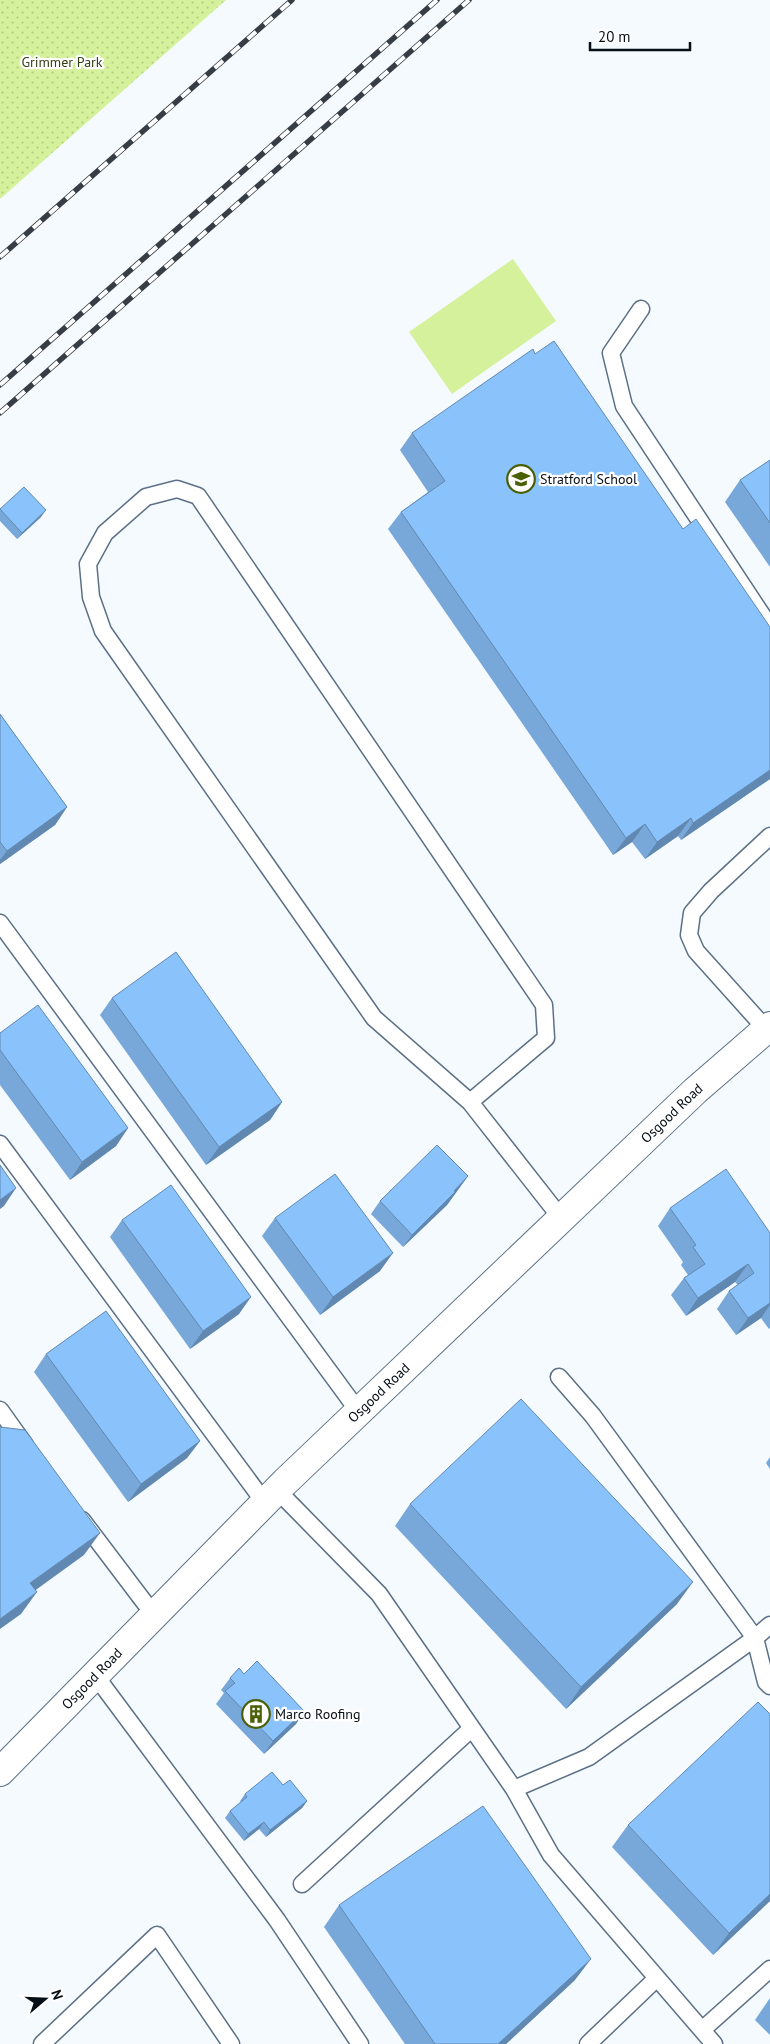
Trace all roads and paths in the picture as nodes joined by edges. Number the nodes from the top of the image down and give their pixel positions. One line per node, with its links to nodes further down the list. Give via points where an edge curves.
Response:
1 (642, 309): 2 (lane, via 611,353 624,406)
2 (770, 628)
3 (770, 836): 5 (lane, via 692,913 689,935 696,951)
4 (0, 923): 10 (lane)
5 (768, 1028): 8 (main road, Osgood Road, via 696,1091)
6 (470, 1102): 6 (lane, via 374,1018 103,631 91,597 88,564 106,533 146,497 177,489 198,496 544,1005 546,1038); 8 (lane)
7 (0, 1144): 13 (lane)
8 (562, 1218): 10 (main road, Osgood Road)
9 (559, 1377): 17 (lane, via 593,1416)
10 (359, 1412): 13 (main road, Osgood Road)
11 (2, 1416): 12 (lane)
12 (34, 1457)
13 (271, 1497): 15 (main road, Osgood Road); 20 (lane, via 379,1594)
14 (70, 1504): 15 (lane)
15 (154, 1615): 18 (main road, Osgood Road)
16 (770, 1625): 17 (lane)
17 (755, 1638): 19 (lane, via 766,1682); 22 (lane, via 589,1757)
18 (95, 1676): 21 (main road, Osgood Road); 29 (lane, via 278,1920)
19 (770, 1686)
20 (471, 1729): 22 (lane); 23 (lane)
21 (0, 1772)
22 (514, 1789): 25 (lane, via 552,1855)
23 (302, 1884)
24 (770, 1969): 26 (lane)
25 (657, 1978): 26 (lane); 30 (lane)
26 (702, 2030): 31 (lane)
27 (42, 2044): 28 (lane, via 157,1935)
28 (231, 2044)
29 (360, 2044)
30 (588, 2044)
31 (714, 2044)

